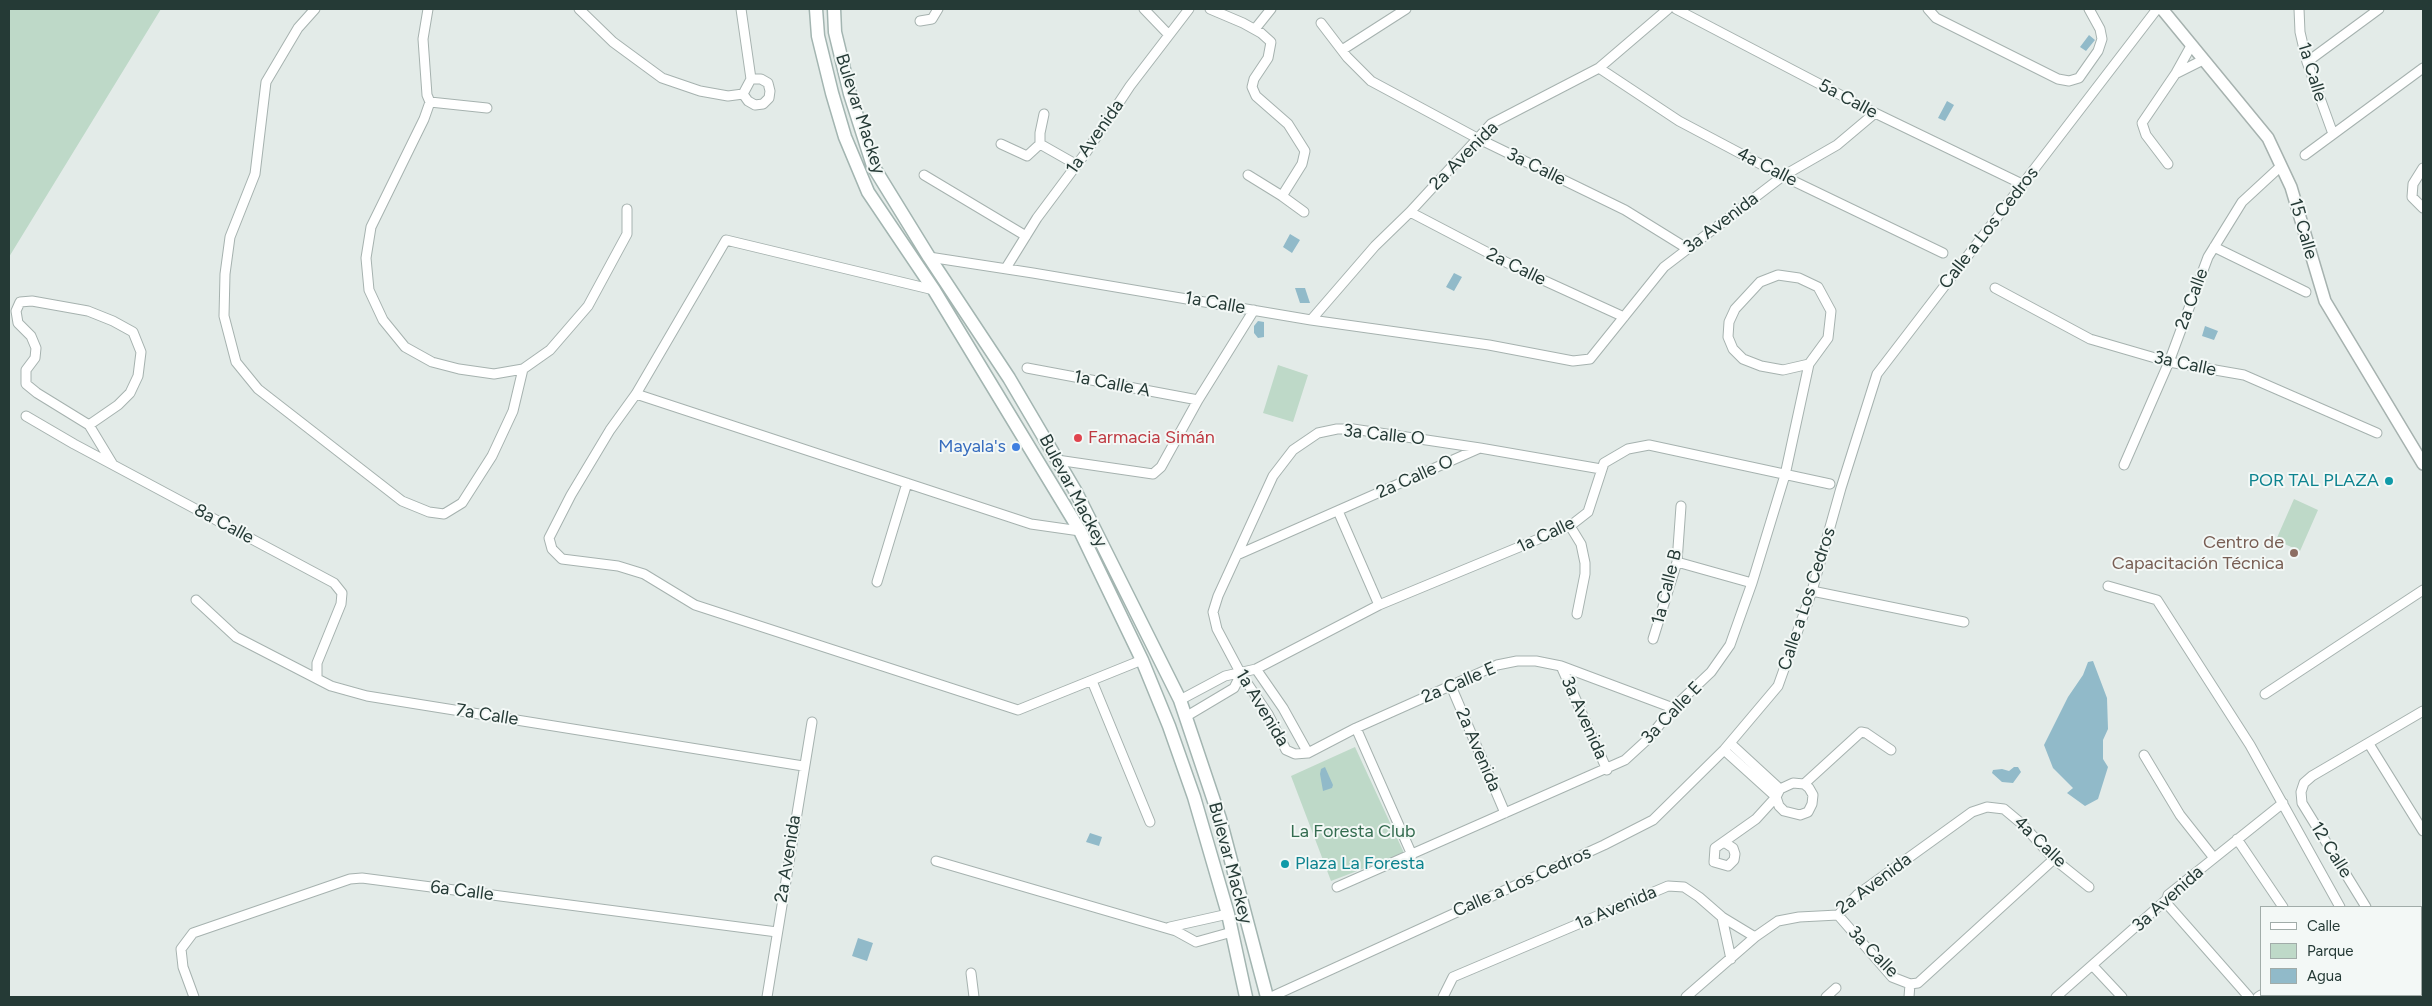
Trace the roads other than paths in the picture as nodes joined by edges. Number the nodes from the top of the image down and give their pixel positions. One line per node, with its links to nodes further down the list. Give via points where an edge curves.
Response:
1 (315, 9): 72 (street, via 298,28 266,82 255,174 230,237 224,274 224,316 236,362 258,389 402,501 429,512 444,514 462,503 492,456 513,411)
2 (428, 9): 34 (street, via 423,39)
3 (578, 9): 33 (street, via 613,42 662,78 700,91 728,96)
4 (741, 9): 32 (street)
5 (816, 9): 63 (main road, Bulevar Mackey, via 818,36 832,93 852,155 868,192)
6 (834, 9): 60 (main road, Bulevar Mackey, via 835,32 848,86 873,166)
7 (938, 9): 21 (street, via 932,19)
8 (1144, 9): 24 (street)
9 (1189, 9): 24 (street, 1a Avenida)
10 (1210, 9): 23 (street)
11 (1271, 9): 23 (street)
12 (1406, 9): 26 (street)
13 (1668, 9): 29 (street, 2a Avenida)
14 (1676, 9): 36 (street, 5a Calle)
15 (1928, 9): 16 (street, via 1936,18 2069,82 2079,78 2102,40)
16 (2090, 9)
17 (2156, 9): 50 (street, Calle a Los Cedros)
18 (2162, 9): 25 (street, 15 Calle)
19 (2299, 9): 28 (street, 1a Calle)
20 (2379, 9): 28 (street)
21 (920, 21)
22 (1321, 23): 26 (street, 3a Calle)
23 (1255, 29): 51 (street, via 1271,42 1271,49 1252,88 1256,96 1288,124 1305,151 1302,164)
24 (1168, 34): 44 (street, 1a Avenida)
25 (2191, 46): 27 (street, 15 Calle); 31 (street)
26 (1342, 50): 39 (street, 3a Calle, via 1371,82)
27 (2203, 60): 31 (street); 45 (street, 15 Calle, via 2268,138)
28 (2307, 62): 38 (street, 1a Calle)
29 (1600, 68): 39 (street, 2a Avenida, via 1491,124); 49 (street, 4a Calle, via 1679,122)
30 (2423, 68): 38 (street)
31 (2176, 73): 43 (street, via 2142,123 2146,136)
32 (751, 79): 33 (street); 33 (street, via 768,83 769,98 763,104 755,105)
33 (743, 94)
34 (430, 102): 35 (street); 72 (street, via 371,228 366,258 369,290 383,320 405,347 432,362 494,374)
35 (487, 108)
36 (1875, 113): 49 (street, 3a Avenida, via 1837,144); 50 (street, 5a Calle)
37 (1044, 114): 41 (street)
38 (2333, 134): 42 (street)
39 (1477, 138): 55 (street, 2a Avenida); 58 (street, 3a Calle, via 1625,210)
40 (1001, 144): 41 (street, via 1027,156)
41 (1040, 144): 44 (street)
42 (2305, 155)
43 (2168, 164)
44 (1077, 165): 56 (street, 1a Avenida)
45 (2281, 166): 57 (street, 2a Calle, via 2242,202); 81 (street, 15 Calle, via 2291,187 2325,301)
46 (2423, 168): 52 (street, via 2413,184 2412,197)
47 (924, 175): 56 (street)
48 (1248, 175): 51 (street)
49 (1783, 176): 58 (street, 3a Avenida); 59 (street, 4a Calle)
50 (2022, 184): 97 (street, Calle a Los Cedros, via 1877,374)
51 (1282, 196): 54 (street)
52 (2423, 208)
53 (627, 209): 72 (street, via 627,234 588,306 550,350)
54 (1304, 212)
55 (1410, 212): 66 (street, 2a Calle, via 1521,270); 67 (street, 2a Avenida, via 1375,246)
56 (1026, 236): 61 (street, 1a Avenida)
57 (2214, 247): 64 (street); 69 (street, 2a Calle)
58 (1688, 249): 66 (street, 3a Avenida, via 1664,267)
59 (1943, 253)
60 (929, 257): 61 (street, 1a Calle); 79 (main road, Bulevar Mackey, via 1009,378)
61 (1006, 268): 65 (street, 1a Calle)
62 (1995, 288): 69 (street, 3a Calle, via 2090,339)
63 (934, 290): 73 (street, via 726,240); 90 (main road, Bulevar Mackey)
64 (2306, 292)
65 (1254, 310): 67 (street, 1a Calle); 74 (street)
66 (1624, 317): 68 (street, 3a Avenida)
67 (1311, 320): 68 (street, 1a Calle, via 1471,342 1573,361)
68 (1590, 359)
69 (2169, 362): 77 (street, 3a Calle, via 2244,375); 82 (street, 2a Calle)
70 (1809, 364): 70 (street, via 1828,338 1831,311 1818,287 1799,278 1778,275 1760,282 1735,309 1729,322 1728,337 1733,349 1743,359 1761,366 1783,370); 84 (street, 3a Calle E)
71 (1027, 368): 74 (street, 1a Calle A)
72 (523, 369)
73 (636, 394): 85 (street); 108 (street, via 556,522 550,538 552,548 562,558 618,566 644,574 695,605 1018,710)
74 (1198, 400): 79 (street, via 1154,474)
75 (26, 416): 80 (street, 8a Calle)
76 (89, 424): 76 (street, via 130,393 138,376 141,352 133,332 88,311 32,301 20,302 16,311 18,322 31,336 36,348 35,358 26,370 26,384); 80 (street)
77 (2377, 433)
78 (1480, 448): 83 (street); 88 (street, 2a Calle O); 91 (street, 3a Calle O, via 1353,429 1318,433 1293,450 1273,476)
79 (1057, 460): 111 (main road, Bulevar Mackey)
80 (112, 463): 107 (street, 8a Calle, via 334,584 342,594 342,604 316,663)
81 (2423, 464)
82 (2124, 466)
83 (1601, 469): 84 (street, via 1607,459 1628,449 1649,445); 89 (street, 1a Calle, via 1588,512)
84 (1785, 475): 86 (street); 94 (street, 3a Calle E)
85 (907, 484): 90 (street, via 1031,524); 93 (street)
86 (1830, 484)
87 (1681, 506): 92 (street, 1a Calle B)
88 (1338, 511): 91 (street, 2a Calle O); 99 (street)
89 (1570, 526): 99 (street, 1a Calle); 100 (street, via 1581,544 1585,563)
90 (1080, 531): 103 (main road, Bulevar Mackey)
91 (1237, 555): 106 (street, 1a Avenida, via 1213,612 1217,630)
92 (1677, 562): 94 (street); 102 (street, 1a Calle B)
93 (877, 582)
94 (1752, 583): 112 (street, 3a Calle E, via 1730,645 1711,672)
95 (2108, 586): 126 (street, via 2157,600 2208,676)
96 (2423, 590): 110 (street)
97 (1812, 591): 101 (street); 118 (street, Calle a Los Cedros, via 1778,686)
98 (196, 600): 107 (street, 7a Calle, via 236,637)
99 (1379, 605): 105 (street, 1a Calle)
100 (1577, 614)
101 (1964, 622)
102 (1654, 639)
103 (1142, 660): 108 (street); 143 (main road, Bulevar Mackey, via 1194,796)
104 (1561, 666): 109 (street, 2a Calle E, via 1517,661 1497,665); 112 (street, 2a Calle E); 123 (street, 3a Avenida)
105 (1256, 669): 106 (street, 1a Calle); 120 (street, 1a Avenida)
106 (1241, 674): 111 (street, 1a Calle, via 1225,676); 114 (street, via 1234,688); 120 (street, 1a Avenida, via 1268,714 1286,750 1295,754)
107 (317, 677): 122 (street, 7a Calle, via 331,686 366,696)
108 (1092, 681): 129 (street)
109 (1451, 686): 116 (street, 2a Calle E); 128 (street, 2a Avenida)
110 (2265, 694)
111 (1180, 700): 114 (main road, Bulevar Mackey)
112 (1673, 708): 123 (street, 3a Calle E, via 1637,749)
113 (2423, 711): 117 (street)
114 (1187, 716): 149 (main road, Bulevar Mackey, via 1220,819)
115 (812, 722): 122 (street, 2a Avenida)
116 (1356, 728): 120 (street, 2a Calle E); 133 (street)
117 (2369, 744): 130 (street); 142 (street, 12 Calle, via 2312,776 2304,783 2301,792 2302,803)
118 (1727, 747): 125 (street); 161 (street, Calle a Los Cedros, via 1653,820)
119 (1891, 750): 124 (street, via 1866,733 1858,734)
120 (1308, 752)
121 (2144, 755): 134 (street, via 2180,815)
122 (803, 766): 147 (street, 2a Avenida)
123 (1607, 770): 128 (street, 3a Calle E)
124 (1804, 784): 125 (street, via 1793,783); 125 (street, via 1813,795 1812,804 1808,812 1800,815 1784,812 1778,806)
125 (1778, 793): 132 (street, via 1756,819)
126 (2283, 803): 131 (street, 3a Avenida); 141 (street)
127 (1987, 807): 135 (street, 4a Calle, via 2004,809); 144 (street, 2a Avenida, via 1972,812 1857,895)
128 (1505, 813): 133 (street, 3a Calle E)
129 (1150, 822)
130 (2423, 831)
131 (2237, 839): 134 (street, 3a Avenida); 140 (street)
132 (1724, 842)
133 (1412, 855): 138 (street, 3a Calle E)
134 (2214, 858): 139 (street, 3a Avenida, via 2168,895)
135 (2054, 859): 137 (street, 4a Calle); 154 (street, via 1918,982)
136 (936, 861): 146 (street)
137 (2090, 887)
138 (1337, 888)
139 (2167, 900): 152 (street, 3a Avenida); 168 (street)
140 (2282, 906)
141 (2339, 906)
142 (2365, 906)
143 (1228, 914): 146 (street); 148 (main road, Bulevar Mackey); 149 (main road, via 1238,912)
144 (1838, 915): 150 (street, 2a Avenida, via 1778,921); 154 (street, 3a Calle, via 1892,977)
145 (1722, 917): 150 (street); 151 (street); 162 (street, 1a Avenida, via 1684,887 1668,886 1454,977)
146 (1167, 928): 148 (street, via 1196,942)
147 (777, 932): 156 (street, 6a Calle, via 350,879 193,933 181,949 183,966); 157 (street, 2a Avenida)
148 (1232, 932): 159 (main road, Bulevar Mackey)
149 (1248, 933): 160 (main road, Bulevar Mackey)
150 (1755, 937): 151 (street, 2a Avenida)
151 (1731, 959): 163 (street, 2a Avenida)
152 (2093, 966): 166 (street, 3a Avenida); 167 (street)
153 (971, 973): 158 (street)
154 (1910, 984): 165 (street)
155 (1836, 988): 164 (street)
156 (194, 997)
157 (767, 997)
158 (974, 997)
159 (1246, 997)
160 (1267, 997)
161 (1271, 997)
162 (1443, 997)
163 (1686, 997)
164 (1826, 997)
165 (1909, 997)
166 (2056, 997)
167 (2122, 997)
168 (2249, 997)

